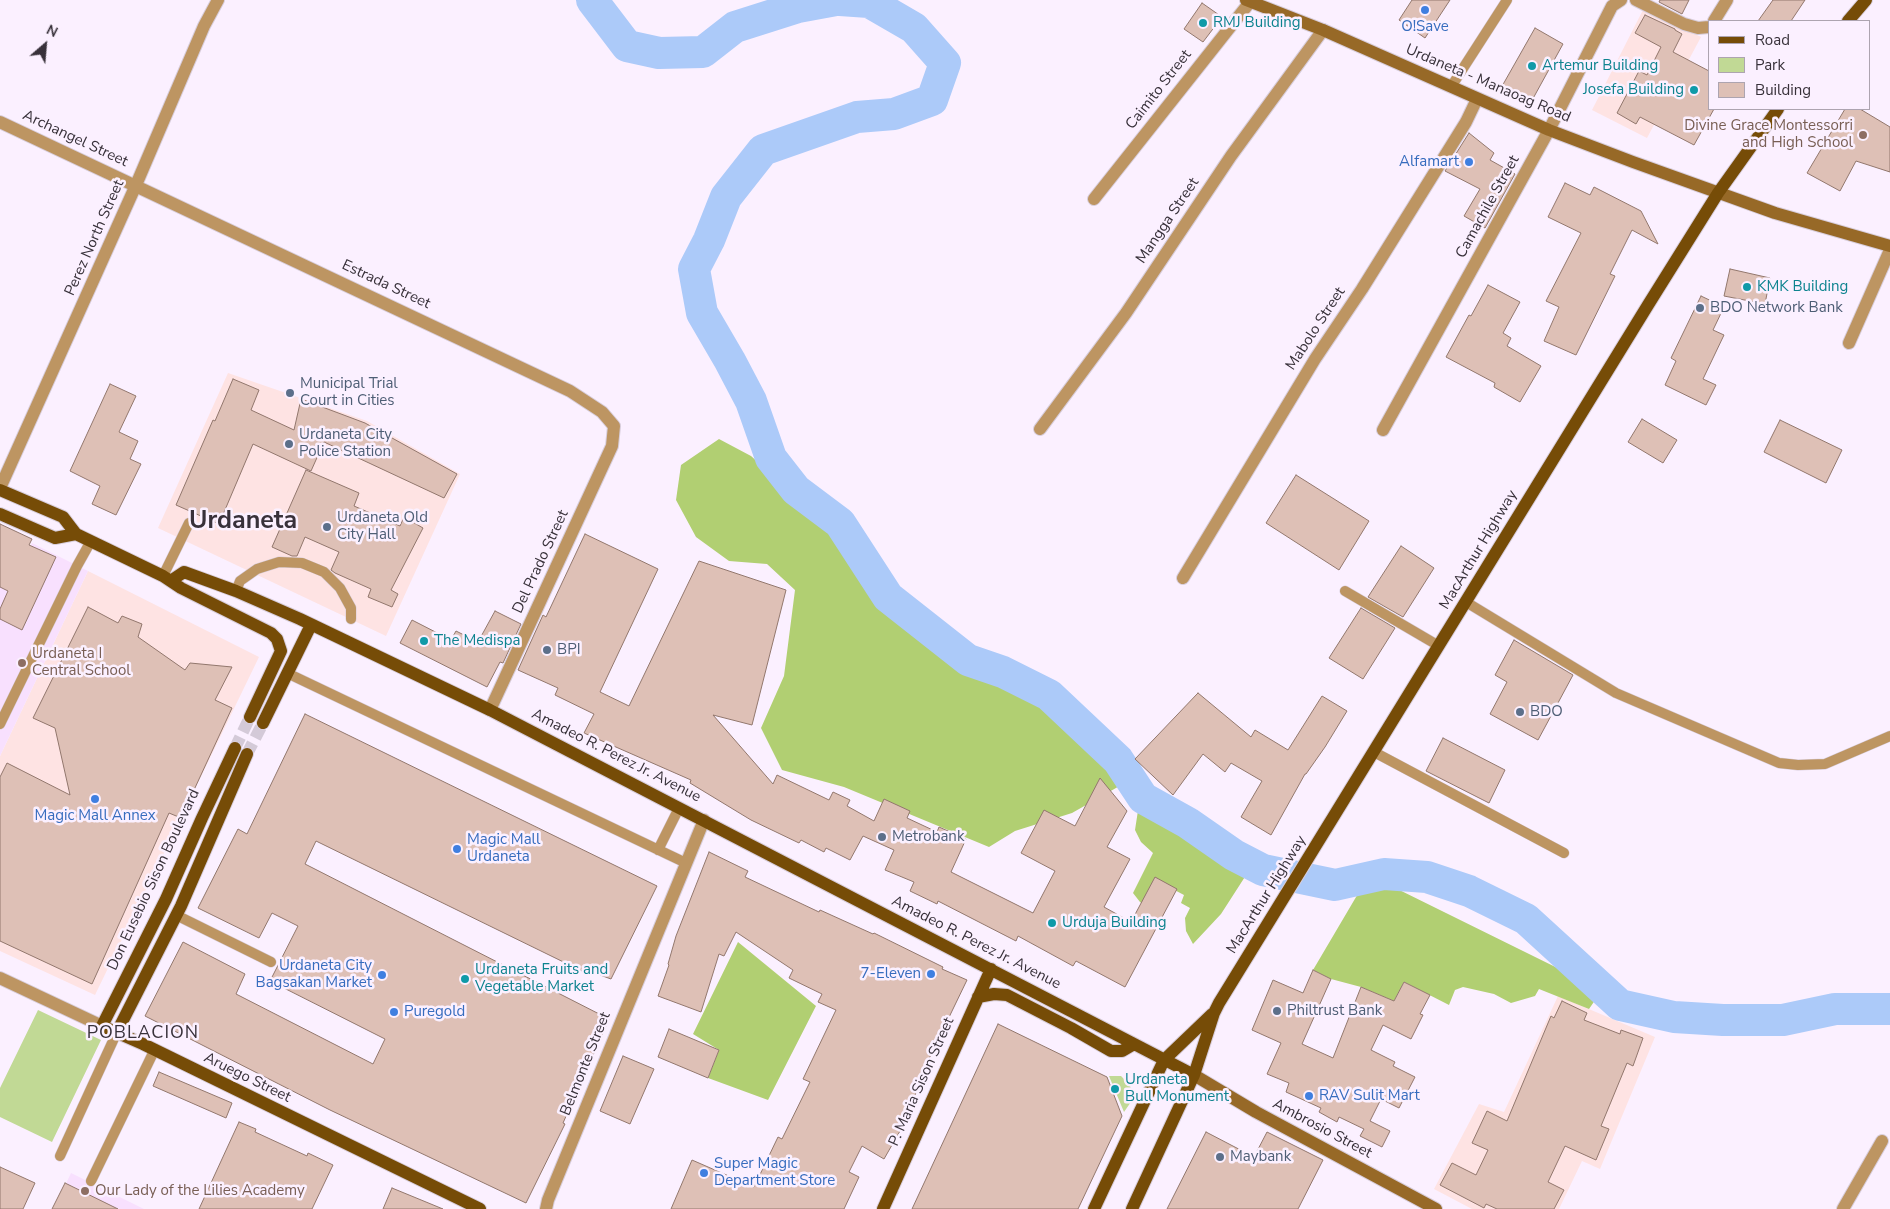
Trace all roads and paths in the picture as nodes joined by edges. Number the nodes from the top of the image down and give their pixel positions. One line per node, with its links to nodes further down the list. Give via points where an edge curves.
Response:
1 (218, 0): 17 (street, Perez North Street)
2 (1507, 0): 12 (lane)
3 (1621, 0): 16 (street, Camachile Street, via 1612,6)
4 (1636, 0): 10 (street, via 1684,24)
5 (1727, 0): 8 (street)
6 (1866, 0): 9 (main road)
7 (1248, 1): 11 (main road, Urdaneta - Manaoag Road); 19 (street, Caimito Street)
8 (1715, 20)
9 (1849, 20)
10 (1708, 27)
11 (1323, 30): 12 (main road, Urdaneta - Manaoag Road); 24 (street, Mangga Street, via 1231,156 1126,313)
12 (1451, 87): 13 (main road, Urdaneta - Manaoag Road)
13 (1477, 98): 16 (main road, Urdaneta - Manaoag Road); 32 (street, Mabolo Street, via 1466,122 1315,359)
14 (1777, 110): 18 (main road, MacArthur Highway)
15 (0, 122): 17 (street, Archangel Street)
16 (1549, 130): 18 (main road, Urdaneta - Manaoag Road); 25 (street, Camachile Street)
17 (136, 185): 23 (street, Estrada Street, via 570,391 602,412); 26 (street, Perez North Street)
18 (1718, 193): 20 (main road, Urdaneta - Manaoag Road); 35 (main road, MacArthur Highway)
19 (1094, 199)
20 (1890, 246)
21 (1890, 250): 22 (street)
22 (1849, 343)
23 (614, 426): 40 (street, Del Prado Street, via 612,446)
24 (1040, 430)
25 (1383, 430)
26 (0, 489): 29 (main road, via 63,517)
27 (0, 514): 29 (main road, via 55,538)
28 (189, 523): 31 (lane)
29 (76, 534): 30 (main road)
30 (91, 541): 31 (main road); 43 (lane)
31 (168, 578): 33 (main road, Amadeo R. Perez Jr. Avenue, via 184,572); 41 (main road, via 271,632 277,639 281,650)
32 (1183, 578)
33 (236, 591): 36 (lane, via 240,581 257,569 279,562 302,563 324,572 340,588 351,608); 37 (main road, Amadeo R. Perez Jr. Avenue)
34 (1345, 591): 38 (lane)
35 (1466, 602): 38 (main road, MacArthur Highway); 44 (lane, via 1616,693 1779,763 1798,766 1825,764)
36 (351, 619)
37 (310, 625): 39 (main road); 40 (main road, Amadeo R. Perez Jr. Avenue)
38 (1439, 646): 45 (main road, MacArthur Highway)
39 (287, 674): 42 (main road); 48 (lane)
40 (490, 710): 46 (main road, Amadeo R. Perez Jr. Avenue)
41 (250, 716)
42 (263, 723)
43 (0, 724)
44 (1890, 736)
45 (1374, 752): 49 (lane); 56 (main road, MacArthur Highway)
46 (679, 808): 47 (main road, Amadeo R. Perez Jr. Avenue); 48 (lane)
47 (704, 820): 50 (street, Belmonte Street); 53 (main road, Amadeo R. Perez Jr. Avenue)
48 (658, 850): 50 (lane)
49 (1564, 854)
50 (686, 863): 67 (street, Belmonte Street)
51 (176, 915): 52 (lane); 57 (main road, Don Eusebio Sison Boulevard, via 241,751 202,818 166,899); 58 (main road, Don Eusebio Sison Boulevard)
52 (271, 962)
53 (992, 969): 55 (main road, P. Maria Sison Street); 59 (main road, Amadeo R. Perez Jr. Avenue)
54 (0, 978): 57 (street, Aruego Street)
55 (978, 997): 59 (main road, via 1007,995 1111,1051); 68 (main road, P. Maria Sison Street)
56 (1214, 1013): 61 (main road, MacArthur Highway); 62 (main road, MacArthur Highway)
57 (102, 1026): 58 (main road, Aruego Street)
58 (117, 1032): 60 (main road, Aruego Street); 64 (lane)
59 (1134, 1044): 61 (main road, Amadeo R. Perez Jr. Avenue)
60 (154, 1050): 65 (lane); 66 (main road, Aruego Street)
61 (1164, 1060): 62 (main road, Amadeo R. Perez Jr. Avenue); 69 (main road, MacArthur Highway)
62 (1194, 1076): 70 (main road, MacArthur Highway); 71 (main road, Ambrosio Street)
63 (1882, 1141): 72 (street)
64 (60, 1156)
65 (91, 1181)
66 (480, 1209)
67 (546, 1209)
68 (883, 1209)
69 (1094, 1209)
70 (1132, 1209)
71 (1436, 1209)
72 (1843, 1209)

